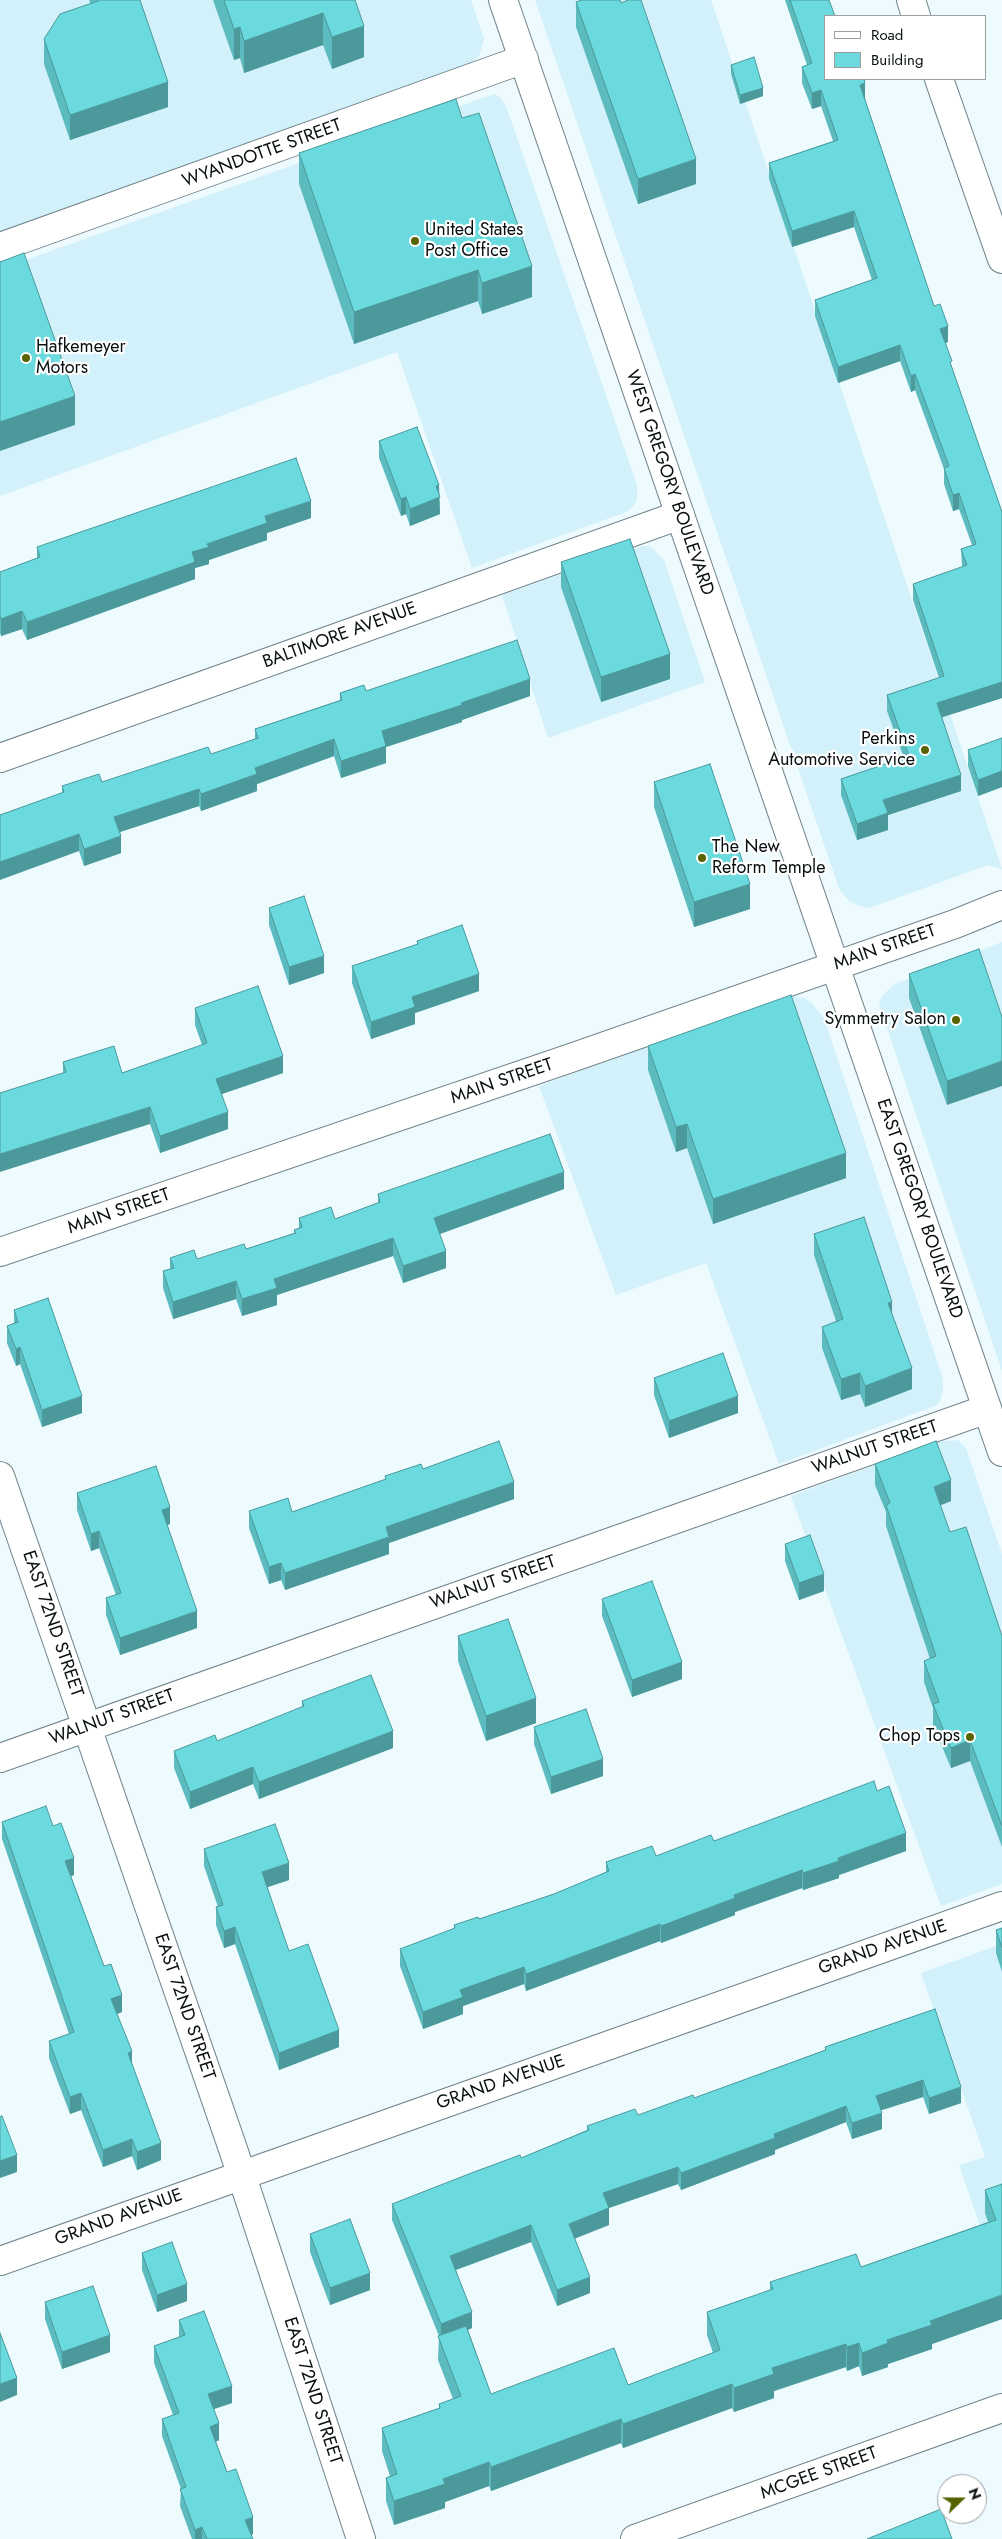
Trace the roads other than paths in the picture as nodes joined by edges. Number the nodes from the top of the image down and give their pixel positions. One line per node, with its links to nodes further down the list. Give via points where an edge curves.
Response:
1 (503, 0): 4 (street, WEST GREGORY BOULEVARD)
2 (911, 0): 3 (street)
3 (916, 15)
4 (524, 59): 6 (street, WYANDOTTE STREET); 8 (street, WEST GREGORY BOULEVARD)
5 (938, 80): 7 (street)
6 (0, 247)
7 (1002, 259)
8 (680, 515): 9 (street, BALTIMORE AVENUE); 11 (street, WEST GREGORY BOULEVARD)
9 (0, 758)
10 (1002, 905): 11 (street, MAIN STREET)
11 (835, 965): 12 (street, MAIN STREET); 13 (street, EAST GREGORY BOULEVARD)
12 (0, 1252)
13 (987, 1409): 14 (street, EAST GREGORY BOULEVARD); 16 (street, WALNUT STREET)
14 (1002, 1452)
15 (0, 1476): 16 (street, EAST 72ND STREET)
16 (87, 1726): 17 (street, WALNUT STREET); 19 (street, EAST 72ND STREET)
17 (0, 1758)
18 (1002, 1906): 19 (street, GRAND AVENUE)
19 (241, 2174): 20 (street, GRAND AVENUE); 22 (street, EAST 72ND STREET)
20 (0, 2261)
21 (1002, 2408): 23 (street, MCGEE STREET)
22 (361, 2539)
23 (635, 2539)

